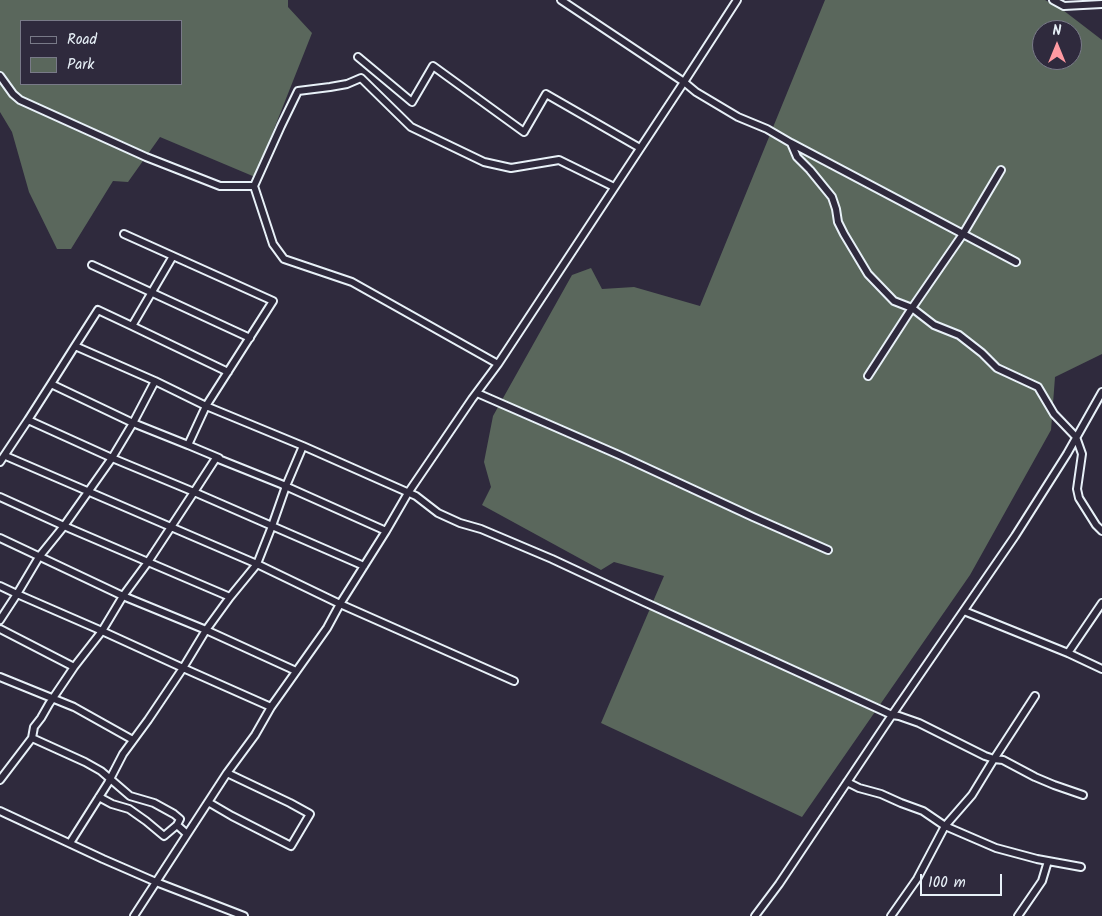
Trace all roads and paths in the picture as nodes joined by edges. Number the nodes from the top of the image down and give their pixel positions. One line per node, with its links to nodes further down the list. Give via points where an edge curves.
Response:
1 (561, 0): 7 (street)
2 (737, 0): 7 (street)
3 (1053, 0): 4 (street, via 1064,6)
4 (1102, 4)
5 (358, 57): 9 (street, via 412,102 433,66 524,132 546,94)
6 (0, 76): 11 (street, via 20,100 146,157 220,186)
7 (684, 82): 8 (street, via 738,117); 9 (street)
8 (791, 143): 14 (street); 19 (street, via 797,157 832,197 838,222 868,274 894,301)
9 (640, 148): 12 (street)
10 (1001, 170): 14 (street)
11 (254, 186): 12 (street, via 298,91 347,84 361,78 411,127 484,162 511,168 559,160); 23 (street, via 273,244 284,259 352,282)
12 (614, 187): 23 (street)
13 (124, 234): 15 (street)
14 (963, 234): 16 (street); 19 (street)
15 (173, 256): 18 (street); 21 (street, via 273,301)
16 (1016, 262)
17 (92, 265): 18 (street)
18 (152, 292): 20 (street); 21 (street)
19 (912, 308): 25 (street); 33 (street, via 934,324 959,334 997,368 1038,386 1054,414)
20 (132, 326): 22 (street, via 98,310); 24 (street)
21 (250, 338): 24 (street)
22 (75, 346): 26 (street); 27 (street)
23 (498, 364): 29 (street)
24 (228, 372): 30 (street)
25 (868, 376)
26 (155, 382): 30 (street); 32 (street)
27 (51, 384): 31 (street); 32 (street)
28 (1102, 392): 33 (street)
29 (477, 393): 42 (street); 50 (street)
30 (206, 406): 34 (street); 35 (street)
31 (28, 420): 36 (street); 37 (street)
32 (134, 423): 34 (street); 37 (street)
33 (1076, 437): 48 (street, via 1082,454 1077,490 1079,498); 61 (street)
34 (188, 445): 39 (street)
35 (304, 446): 39 (street); 42 (street)
36 (5, 455): 38 (street); 40 (street)
37 (112, 458): 40 (street); 41 (street)
38 (0, 462)
39 (286, 486): 41 (street, via 216,458); 45 (street); 47 (street)
40 (89, 492): 44 (street); 46 (street)
41 (194, 492): 45 (street); 46 (street)
42 (408, 493): 47 (street); 76 (street, via 460,523 552,559)
43 (0, 497): 44 (street)
44 (64, 526): 51 (street); 52 (street)
45 (272, 526): 53 (street); 54 (street)
46 (171, 527): 52 (street); 53 (street)
47 (386, 531): 54 (street)
48 (1102, 531)
49 (0, 538): 51 (street)
50 (828, 550)
51 (39, 557): 56 (street); 57 (street)
52 (148, 562): 57 (street); 58 (street)
53 (257, 564): 58 (street); 60 (street)
54 (364, 566): 60 (street)
55 (0, 586): 56 (street)
56 (18, 594): 62 (street); 64 (street)
57 (123, 596): 64 (street); 65 (street)
58 (230, 597): 65 (street)
59 (1102, 603): 66 (street)
60 (340, 604): 70 (street); 72 (street)
61 (964, 611): 66 (street); 76 (street)
62 (0, 620)
63 (0, 630): 67 (street)
64 (102, 630): 67 (street); 68 (street)
65 (206, 630): 68 (street); 70 (street)
66 (1068, 653): 69 (street)
67 (74, 667): 74 (street)
68 (183, 668): 75 (street); 78 (street)
69 (1102, 669)
70 (296, 671): 75 (street)
71 (0, 677): 74 (street)
72 (514, 682)
73 (1035, 696): 79 (street)
74 (52, 698): 77 (street, via 34,727); 78 (street)
75 (271, 707): 80 (street)
76 (892, 715): 79 (street, via 919,723); 83 (street)
77 (32, 738): 81 (street, via 86,762); 82 (street)
78 (133, 740): 81 (street)
79 (994, 759): 84 (street); 89 (street, via 974,791)
80 (227, 772): 86 (street); 86 (street, via 310,814 291,846)
81 (110, 778): 85 (street); 88 (street, via 130,796 154,803 174,814 180,819)
82 (0, 780)
83 (847, 782): 89 (street, via 923,811); 97 (street)
84 (1083, 794)
85 (99, 797): 88 (street, via 129,810 164,836); 91 (street)
86 (208, 802): 90 (street)
87 (0, 811): 91 (street)
88 (177, 825): 90 (street)
89 (945, 826): 92 (street, via 996,848); 98 (street, via 917,878)
90 (187, 834): 94 (street)
91 (70, 843): 94 (street)
92 (1048, 861): 93 (street); 99 (street, via 1042,881)
93 (1081, 867)
94 (156, 882): 95 (street); 96 (street)
95 (134, 916)
96 (244, 916)
97 (755, 916)
98 (891, 916)
99 (1018, 916)

